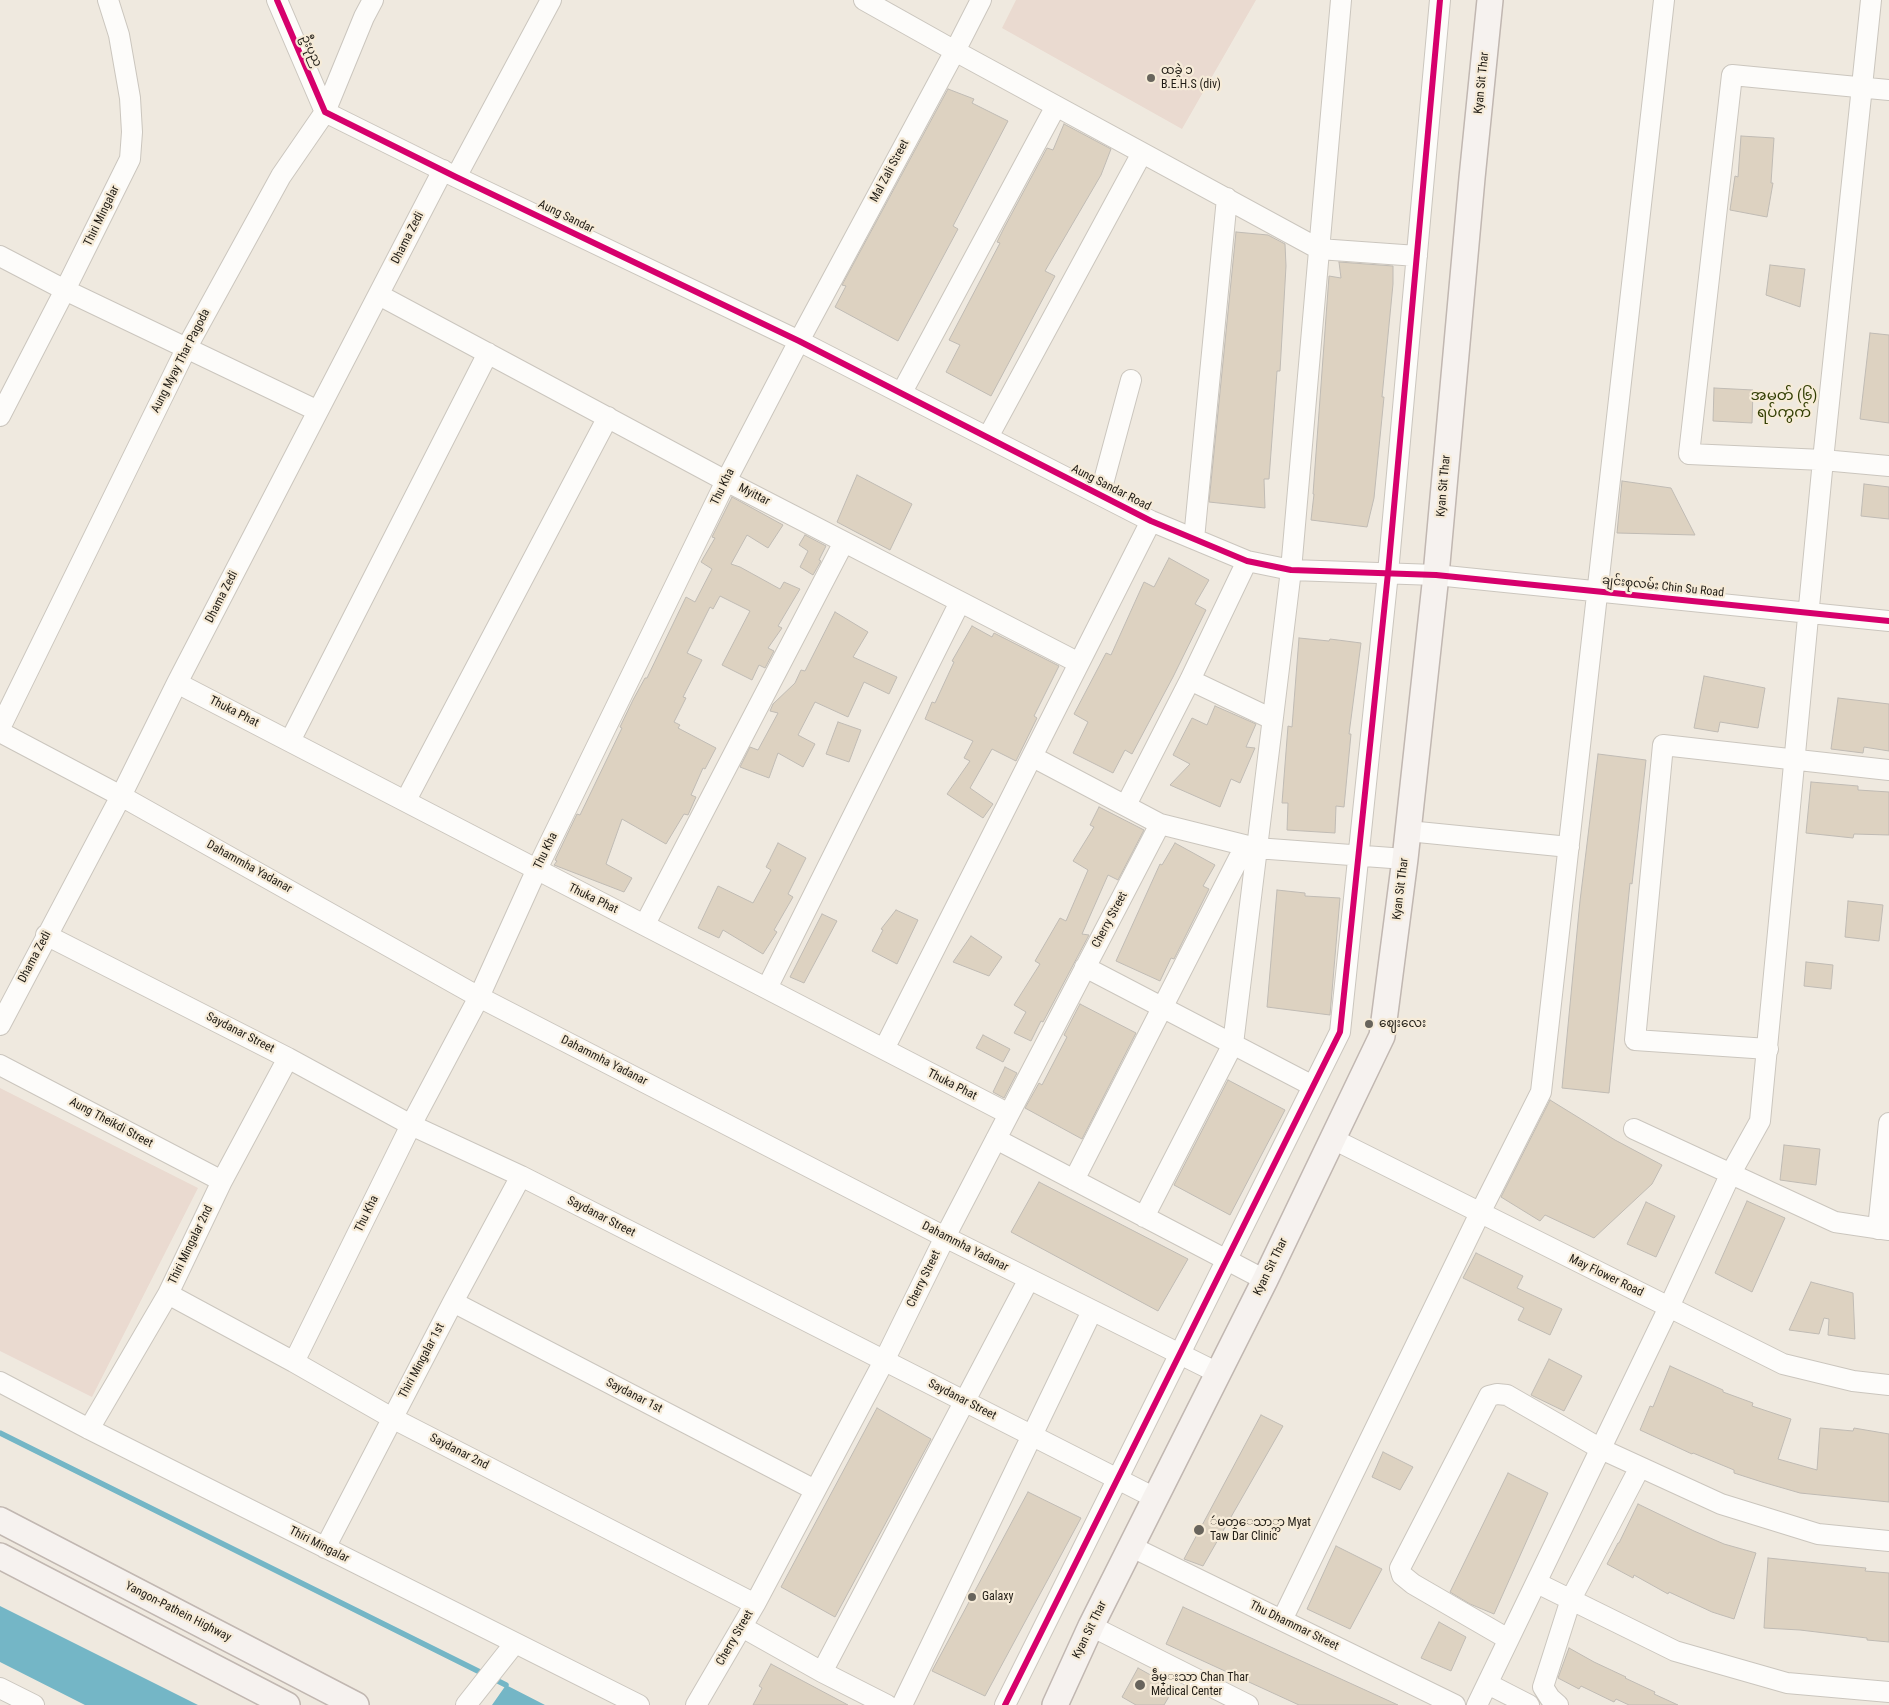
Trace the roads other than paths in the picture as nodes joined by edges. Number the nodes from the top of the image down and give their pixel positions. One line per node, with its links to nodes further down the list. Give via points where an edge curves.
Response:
1 (108, 0): 23 (street, Thiri Mingalar, via 119,35 130,98 130,159)
2 (276, 0): 16 (street, ဦးပုည)
3 (373, 0): 16 (street, Aung Myay Thar Pagoda)
4 (551, 0): 18 (street, Dhama Zedi)
5 (864, 0): 12 (street)
6 (981, 0): 12 (street, Mal Zali Street)
7 (1341, 0): 20 (street)
8 (1440, 0): 22 (street)
9 (1490, 0): 44 (main road, Kyan Sit Thar)
10 (1664, 0): 45 (street)
11 (1871, 0): 13 (street)
12 (955, 51): 15 (street); 25 (street, Mal Zali Street)
13 (1862, 87): 14 (street); 34 (street); 34 (street, via 1732,75 1689,454)
14 (1889, 90)
15 (1056, 106): 17 (street); 29 (street)
16 (325, 112): 18 (street, Aung Sandar); 26 (street, Aung Myay Thar Pagoda, via 281,176)
17 (1142, 152): 19 (street); 33 (street)
18 (450, 173): 24 (street, Dhama Zedi); 25 (street, Aung Sandar)
19 (1227, 198): 20 (street); 39 (street)
20 (1319, 249): 22 (street); 42 (street)
21 (0, 256): 23 (street)
22 (1417, 256): 43 (street)
23 (65, 290): 26 (street); 31 (street, Thiri Mingalar)
24 (379, 294): 27 (street, Myittar); 30 (street, Dhama Zedi)
25 (799, 341): 29 (street, Aung Sandar Road); 36 (street, Thu Kha)
26 (186, 347): 30 (street); 53 (street, Aung Myay Thar Pagoda)
27 (488, 353): 32 (street, Myittar); 55 (street)
28 (1131, 380): 37 (street)
29 (902, 392): 33 (street, Aung Sandar Road)
30 (318, 411): 51 (street, Dhama Zedi)
31 (0, 416)
32 (608, 417): 36 (street, Myittar); 60 (street)
33 (988, 437): 37 (street, Aung Sandar Road)
34 (1823, 460): 35 (street); 47 (street)
35 (1889, 466)
36 (726, 481): 40 (street, Myittar); 68 (street, Thu Kha)
37 (1100, 495): 38 (street, Aung Sandar Road)
38 (1151, 521): 39 (street, Aung Sandar Road); 49 (street)
39 (1194, 539): 41 (street, Aung Sandar Road)
40 (844, 542): 46 (street, Myittar); 69 (street)
41 (1247, 561): 42 (street, Aung Sandar Road); 50 (street)
42 (1291, 570): 43 (street, Aung Sandar Road); 52 (street)
43 (1388, 573): 44 (street, Aung Sandar Road); 66 (street)
44 (1436, 575): 45 (street, ချင်းစုလမ်း Chin Su Road); 63 (main road, Kyan Sit Thar)
45 (1598, 591): 47 (street, ချင်းစုလမ်း Chin Su Road); 65 (street)
46 (960, 602): 49 (street, Myittar); 72 (street)
47 (1808, 613): 48 (street, ချင်းစုလမ်း Chin Su Road); 57 (street)
48 (1889, 621)
49 (1079, 664): 56 (street)
50 (1190, 680): 52 (street); 61 (street)
51 (177, 683): 55 (street, Thuka Phat); 59 (street, Dhama Zedi)
52 (1272, 719): 64 (street)
53 (0, 728)
54 (0, 732): 59 (street, Dahammha Yadanar)
55 (290, 741): 60 (street, Thuka Phat)
56 (1033, 757): 61 (street); 77 (street)
57 (1795, 759): 58 (street); 78 (street); 78 (street, via 1663,745 1635,1040)
58 (1889, 770)
59 (121, 796): 70 (street, Dhama Zedi); 73 (street, Dahammha Yadanar)
60 (406, 800): 68 (street, Thuka Phat)
61 (1126, 804): 62 (street)
62 (1160, 824): 64 (street); 71 (street, Cherry Street)
63 (1408, 831): 65 (street); 67 (main road, Kyan Sit Thar)
64 (1251, 847): 66 (street); 74 (street); 76 (street)
65 (1569, 847): 92 (street, via 1541,1092)
66 (1360, 856): 67 (street); 81 (street, via 1340,1032)
67 (1405, 859): 87 (main road, Kyan Sit Thar, via 1382,1036)
68 (536, 871): 69 (street, Thuka Phat); 73 (street, Thu Kha)
69 (645, 924): 72 (street, Thuka Phat)
70 (46, 935): 75 (street, Dhama Zedi); 79 (street, Saydanar Street)
71 (1086, 967): 74 (street); 82 (street, Cherry Street)
72 (767, 988): 77 (street, Thuka Phat)
73 (480, 997): 84 (street, Thu Kha); 95 (street, Dahammha Yadanar)
74 (1163, 1007): 76 (street); 90 (street)
75 (0, 1025)
76 (1233, 1044): 81 (street); 93 (street)
77 (884, 1049): 82 (street, Thuka Phat)
78 (1768, 1049): 88 (street, via 1760,1121)
79 (288, 1058): 84 (street, Saydanar Street); 91 (street, Thiri Mingalar 2nd)
80 (0, 1065): 91 (street, Aung Theikdi Street)
81 (1313, 1086): 96 (street)
82 (1008, 1114): 86 (street, Cherry Street)
83 (1889, 1123): 94 (street)
84 (411, 1126): 89 (street, Saydanar Street); 105 (street, Thu Kha)
85 (1634, 1129): 88 (street)
86 (996, 1139): 90 (street); 95 (street, Cherry Street)
87 (1333, 1139): 92 (street, May Flower Road); 98 (main road, Kyan Sit Thar)
88 (1731, 1173): 94 (street, via 1834,1222); 101 (street)
89 (521, 1176): 100 (street, Thiri Mingalar 1st); 104 (street, Saydanar Street)
90 (1074, 1180): 93 (street)
91 (222, 1181): 99 (street, Thiri Mingalar 2nd)
92 (1480, 1213): 101 (street, May Flower Road); 126 (street)
93 (1144, 1217): 96 (street)
94 (1883, 1229)
95 (945, 1237): 97 (street, Dahammha Yadanar); 104 (street, Cherry Street)
96 (1226, 1260): 98 (street); 103 (street)
97 (1029, 1279): 102 (street, Dahammha Yadanar); 109 (street)
98 (1265, 1280): 106 (main road, Kyan Sit Thar)
99 (168, 1294): 105 (street, Saydanar 2nd); 111 (street, Thiri Mingalar 2nd)
100 (453, 1302): 110 (street, Thiri Mingalar 1st); 116 (street, Saydanar 1st)
101 (1669, 1307): 108 (street, May Flower Road, via 1783,1364 1853,1381); 113 (street)
102 (1092, 1311): 103 (street, Dahammha Yadanar); 112 (street)
103 (1180, 1354): 106 (street, Dahammha Yadanar); 115 (street)
104 (884, 1361): 109 (street, Saydanar Street); 116 (street, Cherry Street)
105 (294, 1362): 110 (street, Saydanar 2nd)
106 (1218, 1373): 117 (main road, Kyan Sit Thar)
107 (0, 1382): 111 (street, Thiri Mingalar)
108 (1889, 1385)
109 (964, 1401): 112 (street, Saydanar Street); 131 (street)
110 (392, 1418): 121 (street, Thiri Mingalar 1st); 125 (street, Saydanar 2nd)
111 (89, 1429): 121 (street, Thiri Mingalar)
112 (1031, 1435): 115 (street, Saydanar Street); 142 (street)
113 (1601, 1449): 114 (street); 123 (street); 129 (street, via 1507,1395 1489,1396 1400,1568 1402,1575 1413,1584)
114 (1640, 1467): 119 (street, via 1721,1504 1818,1534); 124 (street)
115 (1117, 1479): 117 (street, Saydanar Street); 143 (street)
116 (816, 1490): 125 (street, Cherry Street)
117 (1155, 1498): 120 (main road, Kyan Sit Thar)
118 (0, 1520): 137 (main road, Yangon-Pathein Highway)
119 (1889, 1541)
120 (1132, 1547): 126 (street, Thu Dhammar Street); 127 (main road, Kyan Sit Thar)
121 (325, 1548): 130 (street, Thiri Mingalar)
122 (0, 1556): 136 (main road)
123 (1537, 1584): 124 (street); 129 (street)
124 (1571, 1599): 134 (street, via 1685,1654 1787,1683); 149 (street, via 1543,1687)
125 (755, 1604): 128 (street, Cherry Street)
126 (1282, 1620): 146 (street, Thu Dhammar Street)
127 (1091, 1626): 144 (main road, Kyan Sit Thar); 145 (street)
128 (742, 1627): 131 (street); 140 (street, Cherry Street)
129 (1508, 1640): 132 (street)
130 (515, 1643): 138 (street); 139 (street, Thiri Mingalar)
131 (822, 1672): 141 (street)
132 (1488, 1684): 147 (street); 148 (street)
133 (0, 1688): 135 (street)
134 (1889, 1692)
135 (34, 1705)
136 (287, 1705)
137 (356, 1705)
138 (466, 1705)
139 (639, 1705)
140 (696, 1705)
141 (887, 1705)
142 (902, 1705)
143 (1005, 1705)
144 (1055, 1705)
145 (1248, 1705)
146 (1455, 1705)
147 (1477, 1705)
148 (1529, 1705)
149 (1558, 1705)

